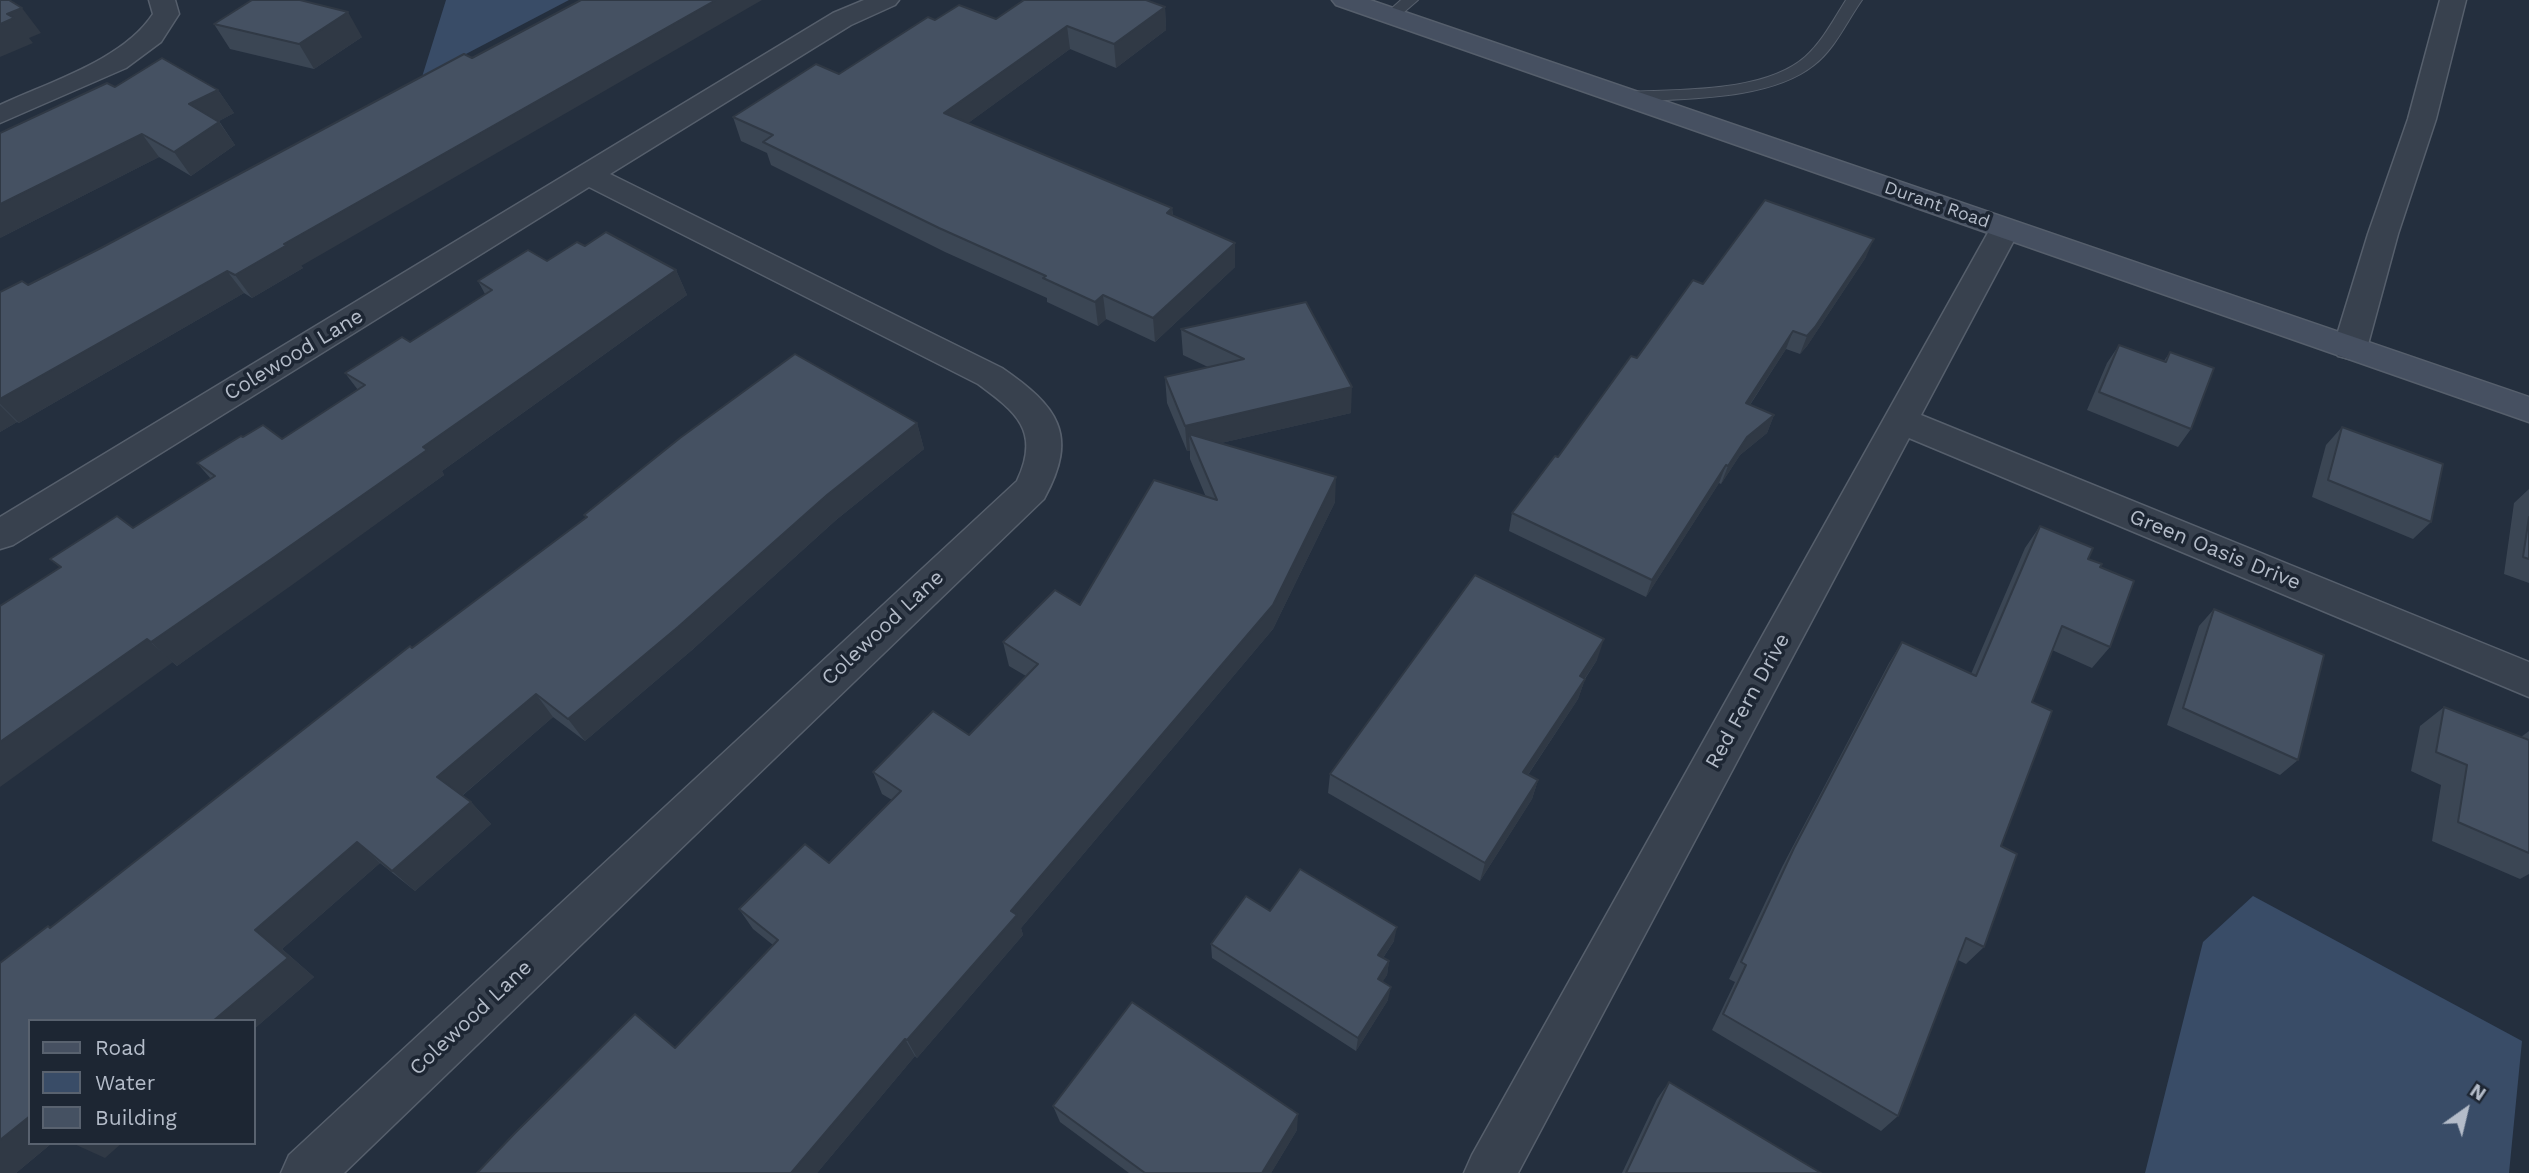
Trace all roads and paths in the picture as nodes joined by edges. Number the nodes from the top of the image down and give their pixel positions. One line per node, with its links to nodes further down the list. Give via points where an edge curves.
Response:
1 (162, 0): 8 (street, via 166,14 152,36 116,62)
2 (886, 0): 9 (street, Colewood Lane, via 842,19)
3 (1345, 0): 6 (street, Durant Road)
4 (1854, 0): 7 (lane, via 1798,71 1742,87)
5 (2453, 0): 11 (street)
6 (1401, 8): 7 (street, Durant Road)
7 (1627, 97): 10 (street, Durant Road)
8 (0, 115)
9 (588, 175): 14 (street, Colewood Lane); 16 (street, Colewood Lane, via 990,376 1036,413 1045,432 1042,469 1031,489)
10 (2006, 229): 11 (street, Durant Road); 13 (street, Red Fern Drive)
11 (2350, 348): 12 (street, Durant Road)
12 (2529, 410)
13 (1901, 421): 15 (street, Green Oasis Drive); 17 (street, Red Fern Drive)
14 (0, 535)
15 (2529, 680)
16 (307, 1173)
17 (1490, 1173)

